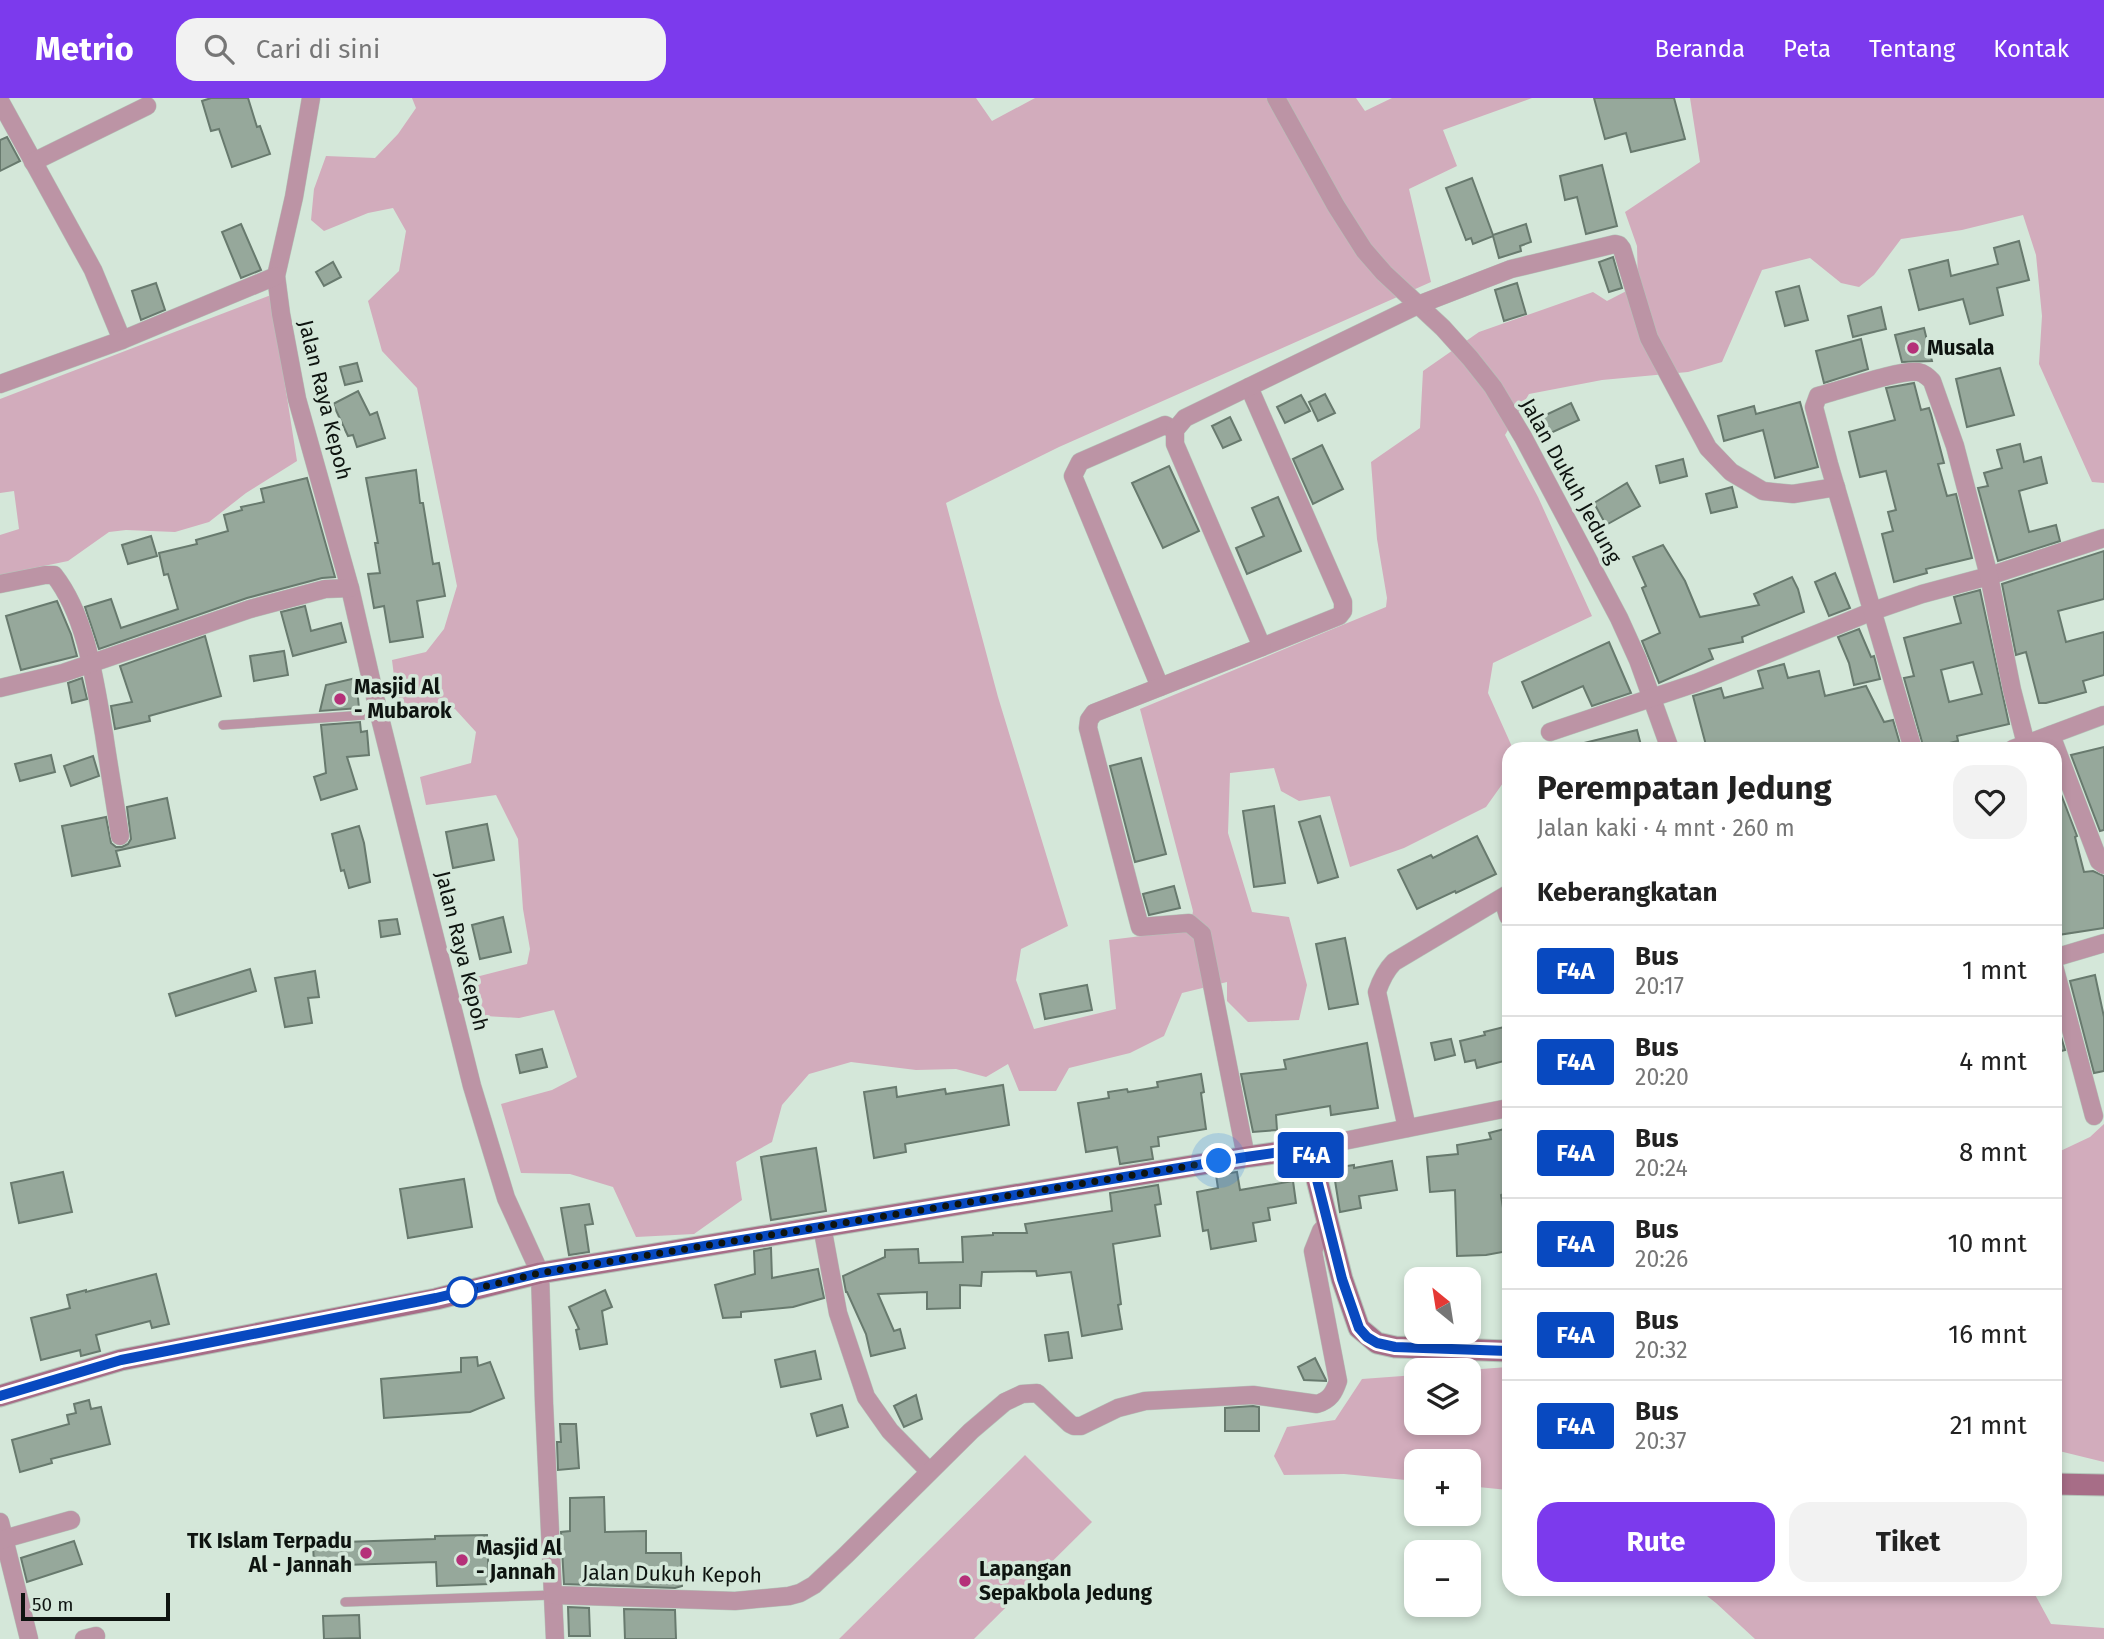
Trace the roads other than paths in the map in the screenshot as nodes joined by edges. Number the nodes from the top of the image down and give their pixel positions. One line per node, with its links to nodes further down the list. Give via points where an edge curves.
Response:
1 (311, 98): 6 (street)
2 (1276, 98): 7 (street, Jalan Dukuh Jedung, via 1364,250)
3 (0, 101): 5 (street)
4 (147, 106): 5 (street)
5 (33, 162): 8 (street, via 93,270)
6 (276, 276): 8 (street); 16 (street, Jalan Raya Kepoh, via 297,400)
7 (1418, 305): 10 (street); 12 (street, via 1511,269 1619,245 1649,338 1708,448 1731,472 1763,491 1793,494); 22 (street, Jalan Dukuh Jedung, via 1470,358 1523,437 1619,618)
8 (122, 340): 9 (street)
9 (0, 384)
10 (1249, 387): 11 (street, via 1185,418); 18 (street, via 1343,602 1339,616)
11 (1175, 430): 18 (street, via 1175,444); 20 (street, via 1165,425 1096,454 1080,462 1073,476)
12 (1836, 487): 14 (street, via 1814,407 1818,396 1903,373 1927,376 1955,446); 17 (street)
13 (2104, 538): 14 (street)
14 (1989, 576): 17 (street); 30 (street)
15 (0, 584): 19 (street, via 54,575 72,605)
16 (350, 588): 19 (street, via 325,589 250,609); 23 (street, Jalan Raya Kepoh)
17 (1873, 611): 22 (street); 29 (street)
18 (1262, 647): 20 (street)
19 (92, 664): 21 (street); 34 (street)
20 (1160, 687): 44 (street, via 1094,713 1088,728 1140,927 1189,923 1202,933)
21 (0, 688)
22 (1652, 699): 26 (street); 28 (street, Jalan Dukuh Jedung)
23 (379, 714): 25 (lane); 47 (street, Jalan Raya Kepoh, via 472,1086 506,1198)
24 (2104, 715): 27 (street)
25 (223, 725)
26 (1550, 732)
27 (2051, 735): 31 (street); 32 (street)
28 (1667, 742)
29 (1911, 742)
30 (2018, 742)
31 (2031, 742)
32 (2054, 742)
33 (2062, 764): 35 (street)
34 (120, 836)
35 (2104, 866)
36 (1502, 906): 42 (street, via 1394,962 1381,980 1377,992)
37 (2104, 943): 38 (street)
38 (2062, 956)
39 (2062, 995): 41 (street)
40 (1502, 1109): 42 (street)
41 (2094, 1116)
42 (1407, 1128): 43 (street)
43 (1309, 1148): 44 (street); 45 (street)
44 (1246, 1157): 46 (street)
45 (1328, 1223): 48 (street, via 1342,1279 1359,1328 1367,1337 1395,1347); 50 (street, via 1314,1251 1338,1381 1325,1401 1317,1404 1253,1395 1145,1401 1074,1426 1037,1393 1022,1394 988,1416)
46 (822, 1226): 47 (street); 50 (street, via 838,1313 866,1397 890,1431)
47 (540, 1273): 49 (street, via 121,1360); 55 (street, Jalan Raya Kepoh)
48 (1502, 1352)
49 (0, 1396)
50 (929, 1471): 55 (street, Jalan Dukuh Kepoh, via 814,1585 800,1593 735,1601)
51 (2062, 1483): 52 (street)
52 (2104, 1485)
53 (71, 1520): 54 (street)
54 (1, 1533): 57 (street)
55 (554, 1595): 56 (lane); 58 (street, Jalan Raya Kepoh)
56 (345, 1602)
57 (29, 1639)
58 (555, 1639)

